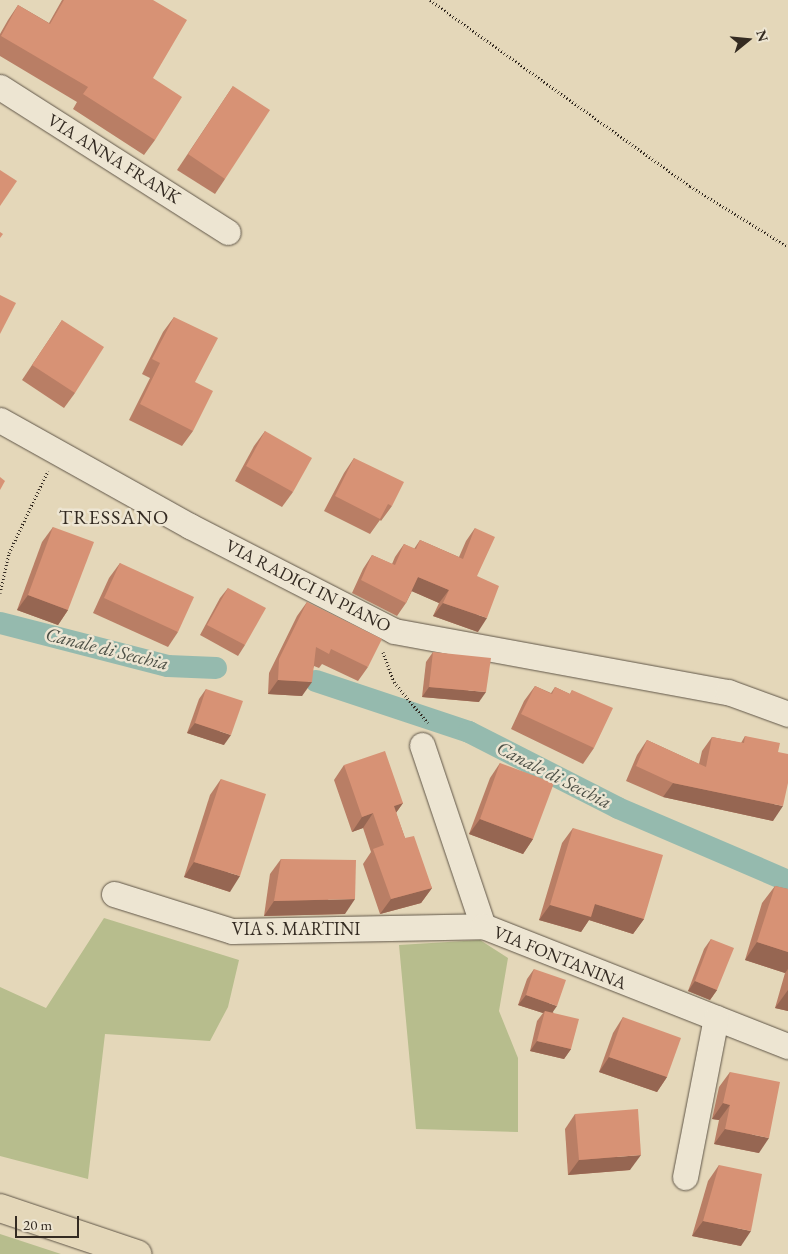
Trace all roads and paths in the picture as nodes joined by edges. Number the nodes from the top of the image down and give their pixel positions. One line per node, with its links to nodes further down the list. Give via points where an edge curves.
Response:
1 (430, 0): 4 (path, via 690,186)
2 (0, 87): 3 (street, VIA ANNA FRANK)
3 (228, 232)
4 (788, 247)
5 (0, 420): 6 (street, VIA RADICI IN PIANO)
6 (56, 452): 7 (path, via 9,553); 9 (street, VIA RADICI IN PIANO, via 394,631 728,692)
7 (0, 593)
8 (420, 708): 10 (path)
9 (788, 714)
10 (426, 736): 12 (street, VIA FONTANINA)
11 (114, 894): 12 (street, VIA S. MARTINI, via 232,932)
12 (483, 926): 13 (street, VIA FONTANINA)
13 (716, 1018): 14 (street, VIA FONTANINA); 15 (street)
14 (788, 1046)
15 (685, 1177)
16 (0, 1208): 17 (main road)
17 (137, 1254)

